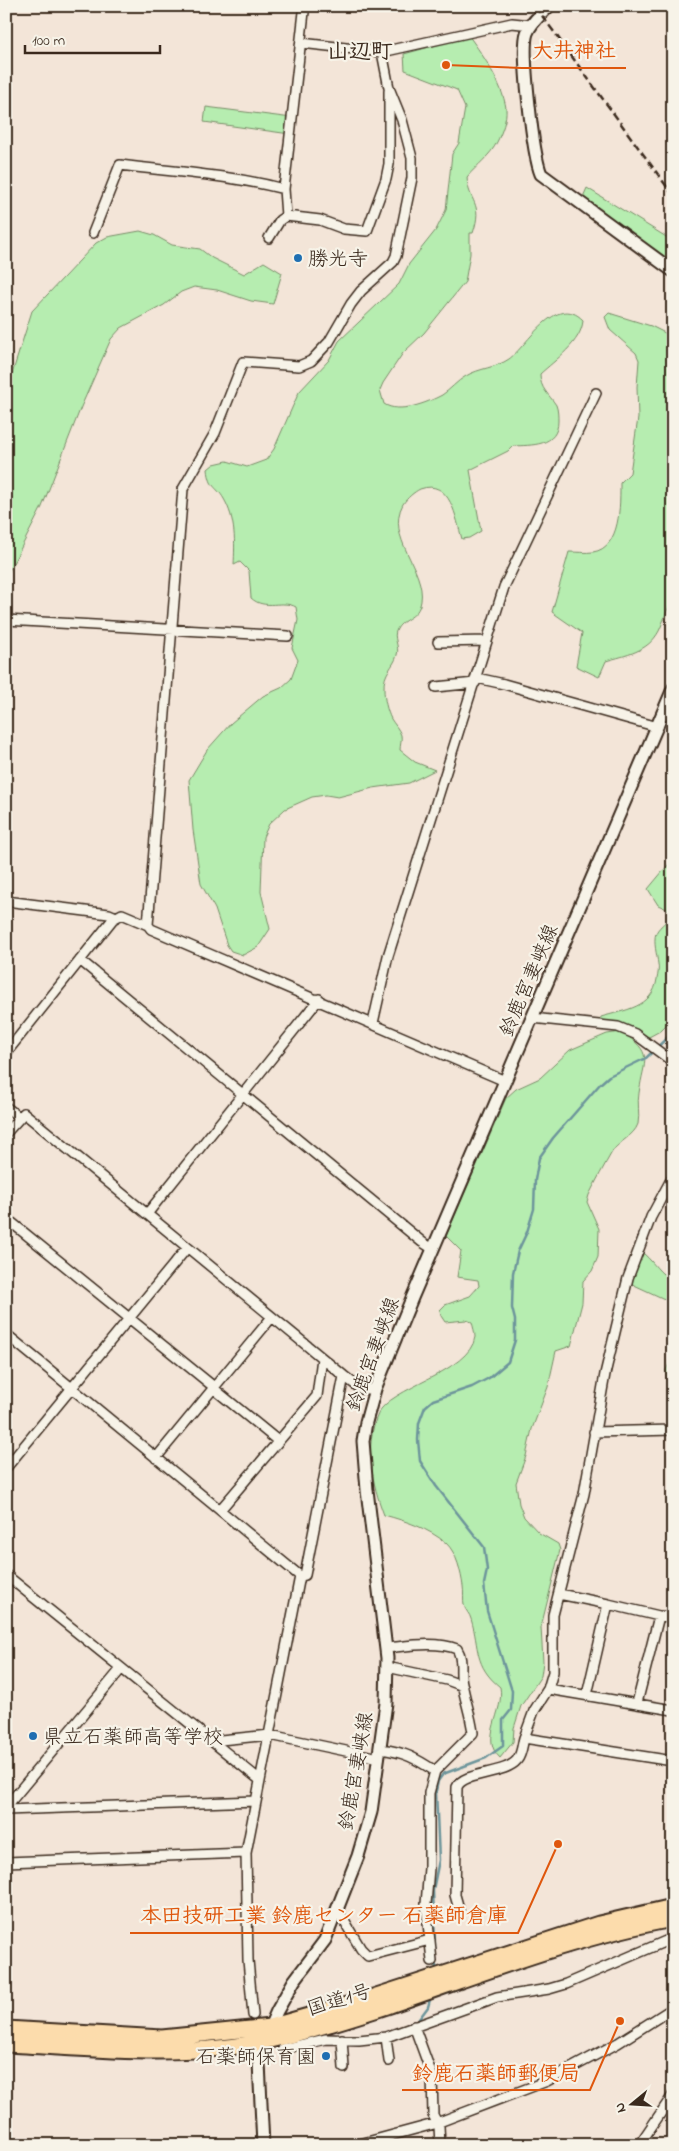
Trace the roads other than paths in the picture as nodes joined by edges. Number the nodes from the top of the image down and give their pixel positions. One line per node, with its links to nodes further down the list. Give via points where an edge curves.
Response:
1 (549, 6): 3 (main road)
2 (304, 12): 4 (street)
3 (531, 25): 5 (street, via 512,23); 11 (main road, via 525,41 526,65 532,128 541,174)
4 (301, 43): 5 (street); 7 (street)
5 (382, 52): 6 (street)
6 (389, 88): 8 (street, via 389,164 367,231); 14 (street, via 412,158 412,178 396,256 361,291 329,342 311,361 299,366 243,362 215,433 183,489)
7 (284, 188): 8 (street); 9 (street, via 202,173 120,165)
8 (286, 216): 10 (street)
9 (93, 233)
10 (268, 238)
11 (673, 270)
12 (596, 393): 17 (street, via 504,587)
13 (6, 620): 14 (street)
14 (172, 630): 15 (street); 24 (street)
15 (288, 636)
16 (438, 642): 17 (street)
17 (486, 642): 18 (street)
18 (476, 681): 19 (street); 21 (street, via 504,684); 28 (street, via 388,956)
19 (436, 687)
20 (673, 689): 21 (main road, 鈴鹿宮妻峡線)
21 (658, 727): 27 (main road, 鈴鹿宮妻峡線)
22 (6, 900): 23 (street)
23 (116, 917): 24 (street, via 122,914); 25 (street)
24 (148, 926): 26 (street)
25 (80, 960): 29 (street); 32 (street)
26 (319, 999): 28 (street); 32 (street)
27 (532, 1018): 30 (street, via 618,1027 636,1034); 31 (main road, 鈴鹿宮妻峡線)
28 (373, 1023): 31 (street)
29 (6, 1053)
30 (673, 1062)
31 (505, 1081): 40 (main road, 鈴鹿宮妻峡線)
32 (242, 1094): 37 (street); 40 (street)
33 (6, 1107): 34 (street)
34 (19, 1117): 35 (street); 37 (street, via 24,1112)
35 (6, 1133)
36 (673, 1176): 50 (street, via 648,1224 628,1278)
37 (147, 1214): 39 (street)
38 (6, 1218): 42 (street)
39 (187, 1248): 41 (street); 42 (street)
40 (433, 1249): 48 (main road, 鈴鹿宮妻峡線)
41 (272, 1317): 44 (street); 46 (street)
42 (130, 1318): 46 (street); 47 (street)
43 (6, 1334): 47 (street)
44 (322, 1358): 45 (street); 51 (street, via 317,1396)
45 (344, 1376): 48 (street, via 361,1389); 56 (street, via 305,1575)
46 (213, 1387): 51 (street); 52 (street)
47 (72, 1389): 52 (street); 53 (street)
48 (375, 1389): 61 (main road, 鈴鹿宮妻峡線, via 363,1441)
49 (673, 1430): 50 (street)
50 (594, 1432): 57 (street, via 584,1494)
51 (278, 1440): 54 (street)
52 (156, 1458): 54 (street)
53 (6, 1468)
54 (220, 1510): 56 (street)
55 (6, 1575): 63 (street)
56 (300, 1576): 69 (street)
57 (559, 1594): 58 (street); 65 (street, via 553,1623 553,1672)
58 (608, 1604): 59 (street); 66 (street)
59 (659, 1616): 60 (street); 67 (street)
60 (673, 1617)
61 (386, 1648): 62 (main road, 鈴鹿宮妻峡線); 64 (street, via 430,1645 457,1649)
62 (387, 1667): 64 (street); 72 (main road, 鈴鹿宮妻峡線)
63 (121, 1669): 71 (street); 77 (street)
64 (463, 1686): 74 (street, via 473,1733)
65 (548, 1689): 66 (street); 70 (street, via 534,1711)
66 (587, 1694): 67 (street)
67 (637, 1703): 68 (street)
68 (673, 1710)
69 (270, 1735): 71 (street); 72 (street); 75 (street)
70 (524, 1738): 73 (street); 81 (street, via 519,1758 512,1765 463,1780 457,1787 455,1895)
71 (211, 1742): 75 (street)
72 (380, 1754): 74 (street, via 397,1751 414,1757); 82 (main road, 鈴鹿宮妻峡線, via 367,1826)
73 (673, 1761)
74 (435, 1771): 85 (street, via 429,1793 426,1904)
75 (260, 1780): 76 (street)
76 (256, 1800): 77 (street); 78 (street)
77 (6, 1808)
78 (246, 1853): 79 (street); 90 (street)
79 (6, 1862)
80 (673, 1907): 86 (highway, 国道1号, via 599,1924)
81 (459, 1909)
82 (338, 1910): 85 (street, via 368,1956); 92 (main road, 鈴鹿宮妻峡線, via 326,1940 294,1981)
83 (673, 1919): 86 (highway, 国道1号)
84 (673, 1938): 91 (street, via 566,1984 497,1997)
85 (430, 1940): 87 (street)
86 (516, 1957): 88 (highway, 国道1号)
87 (432, 1961)
88 (359, 2008): 92 (highway, 国道1号); 96 (highway, 国道1号)
89 (673, 2008): 102 (street, via 624,2040 554,2078)
90 (253, 2016)
91 (414, 2026): 94 (street); 102 (street, via 432,2075 433,2115)
92 (270, 2027): 93 (highway, 国道1号, via 162,2038); 96 (main road, 鈴鹿宮妻峡線)
93 (6, 2030)
94 (386, 2037): 95 (street); 99 (street)
95 (342, 2039): 98 (street, via 326,2039); 100 (street)
96 (258, 2042): 97 (highway, 国道1号, via 159,2051); 103 (main road)
97 (6, 2044)
98 (283, 2049)
99 (389, 2061)
100 (344, 2068)
101 (673, 2095): 106 (street)
102 (438, 2122): 104 (street); 105 (street)
103 (263, 2145)
104 (356, 2145)
105 (440, 2145)
106 (639, 2145)

